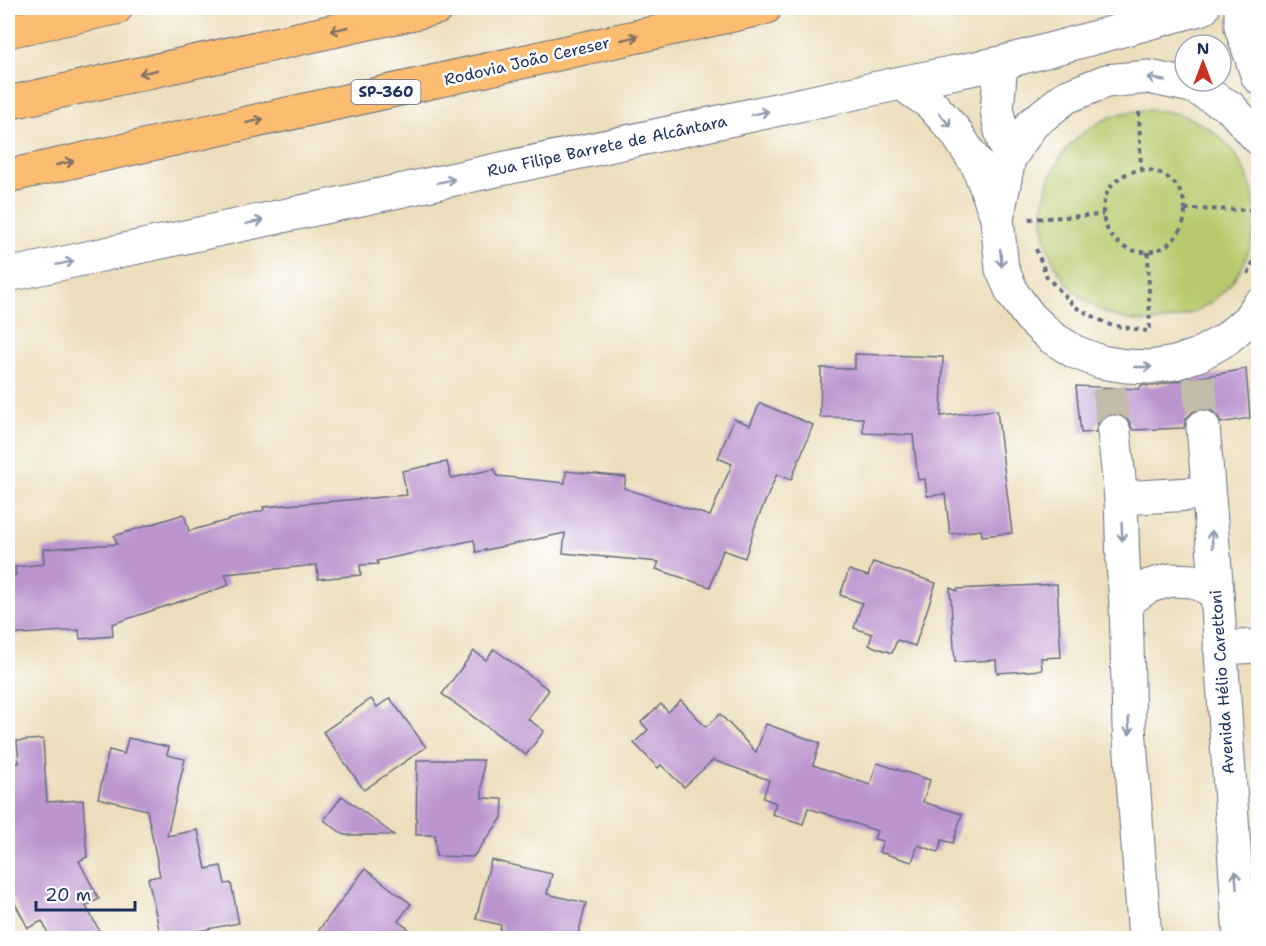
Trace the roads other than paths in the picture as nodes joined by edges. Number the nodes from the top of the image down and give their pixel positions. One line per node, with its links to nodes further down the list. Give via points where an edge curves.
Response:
1 (116, 8): 6 (highway)
2 (437, 8): 10 (highway, one-way to 10)
3 (765, 8): 13 (highway, Rodovia João Cereser / SP-360, one-way to 3)
4 (1203, 8): 7 (street, Rua Filipe Barrete de Alcântara)
5 (1240, 8): 8 (street, via 1241,27)
6 (8, 31)
7 (1001, 63): 9 (street, Rua Filipe Barrete de Alcântara); 12 (street, via 997,111)
8 (1258, 77)
9 (901, 83): 14 (street, one-way to 14, via 932,104 955,131 978,166); 15 (street, Rua Filipe Barrete de Alcântara, one-way to 9)
10 (8, 103)
11 (1256, 151): 12 (street, one-way to 12, via 1230,107 1192,86 1149,77 1106,81 1066,97 1032,124)
12 (1009, 159): 14 (street)
13 (8, 176)
14 (997, 219): 16 (street, one-way to 16, via 1002,268 1013,294 1051,337 1105,375 1126,366 1199,366 1248,320)
15 (8, 275)
16 (1252, 293)
17 (1203, 427): 19 (street, Avenida Hélio Carettoni)
18 (1114, 432): 20 (street)
19 (1208, 493): 20 (street); 21 (street, Avenida Hélio Carettoni, one-way to 19)
20 (1120, 498): 22 (street, one-way to 22)
21 (1217, 593): 22 (street, via 1194,581 1171,580 1149,586); 24 (street, Avenida Hélio Carettoni)
22 (1126, 602): 25 (street, one-way to 25, via 1129,727)
23 (1258, 646): 24 (street)
24 (1220, 648): 26 (street, Avenida Hélio Carettoni, one-way to 24)
25 (1145, 939)
26 (1240, 939)

